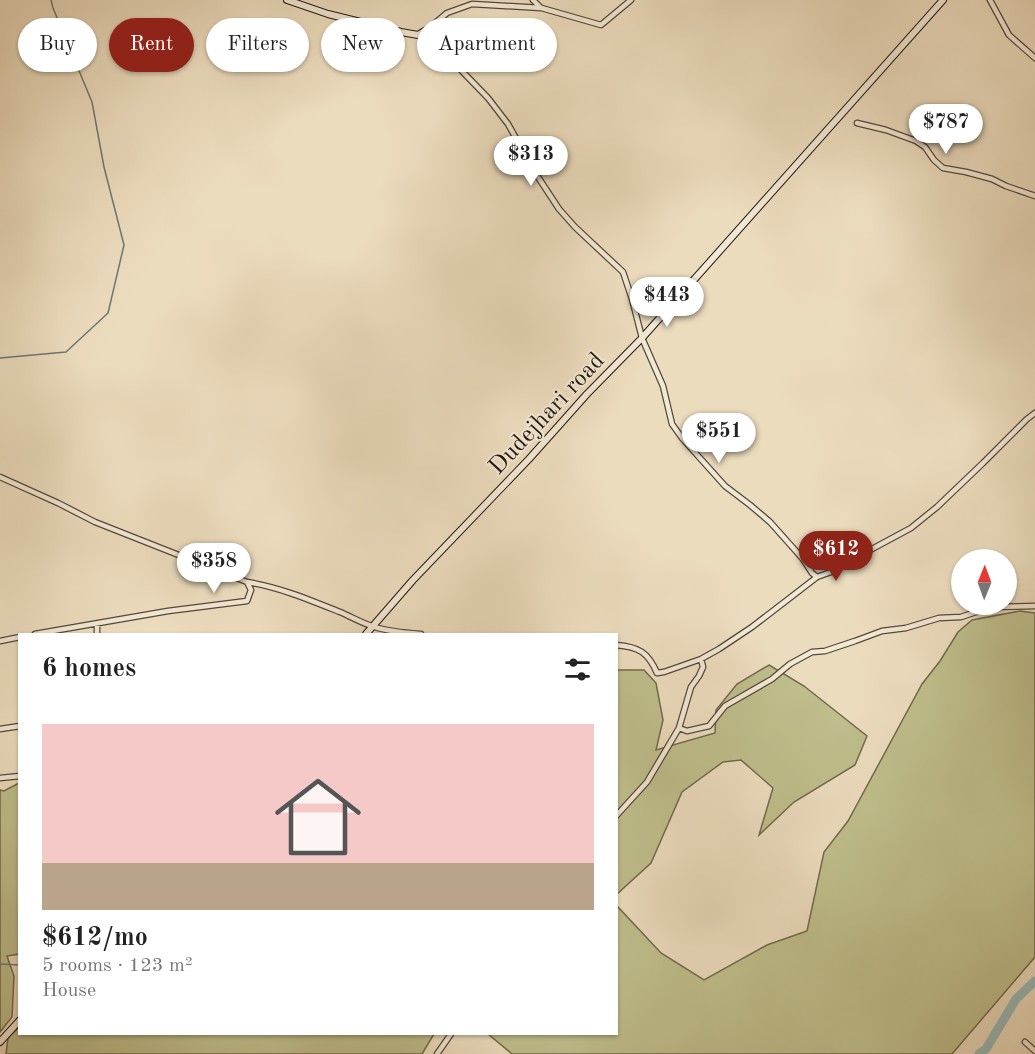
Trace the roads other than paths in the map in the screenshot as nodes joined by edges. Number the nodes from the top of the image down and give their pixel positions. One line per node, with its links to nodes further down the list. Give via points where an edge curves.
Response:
1 (287, 0): 8 (street)
2 (533, 0): 6 (street)
3 (631, 0): 6 (street, via 601,25)
4 (943, 0): 13 (street, Dudejhari road)
5 (990, 0): 9 (street, via 1009,35)
6 (538, 8): 7 (street, via 472,4)
7 (441, 18)
8 (417, 35)
9 (1035, 58)
10 (463, 72): 13 (street, via 508,124 559,209 622,272)
11 (857, 123): 12 (street, via 916,141 943,168 993,179)
12 (1035, 196)
13 (642, 338): 16 (street, via 663,386 672,424 682,438 725,486 770,522); 20 (street, Dudejhari road)
14 (1035, 413): 16 (street, via 923,520)
15 (0, 477): 17 (street, via 95,522)
16 (817, 577): 28 (street, via 752,627)
17 (247, 582): 19 (street, via 251,590 247,601); 20 (street, via 290,593)
18 (1035, 606): 30 (street, via 991,607 961,617 882,631 812,652 725,706 709,726 687,731)
19 (97, 624): 21 (street); 22 (street)
20 (373, 627): 23 (street, Dudejhari road); 24 (street)
21 (41, 633)
22 (97, 633)
23 (367, 633)
24 (412, 633)
25 (18, 637): 26 (street)
26 (0, 641)
27 (618, 646): 28 (street, via 644,652 657,673)
28 (701, 659): 30 (street, via 703,667 691,687)
29 (18, 726): 31 (street)
30 (679, 728): 34 (street, via 647,782)
31 (0, 729)
32 (18, 776): 33 (street)
33 (0, 778)
34 (618, 814)
35 (18, 1022): 38 (street)
36 (450, 1035): 40 (street)
37 (1025, 1041): 39 (street)
38 (0, 1042)
39 (1035, 1051)
40 (437, 1054)

